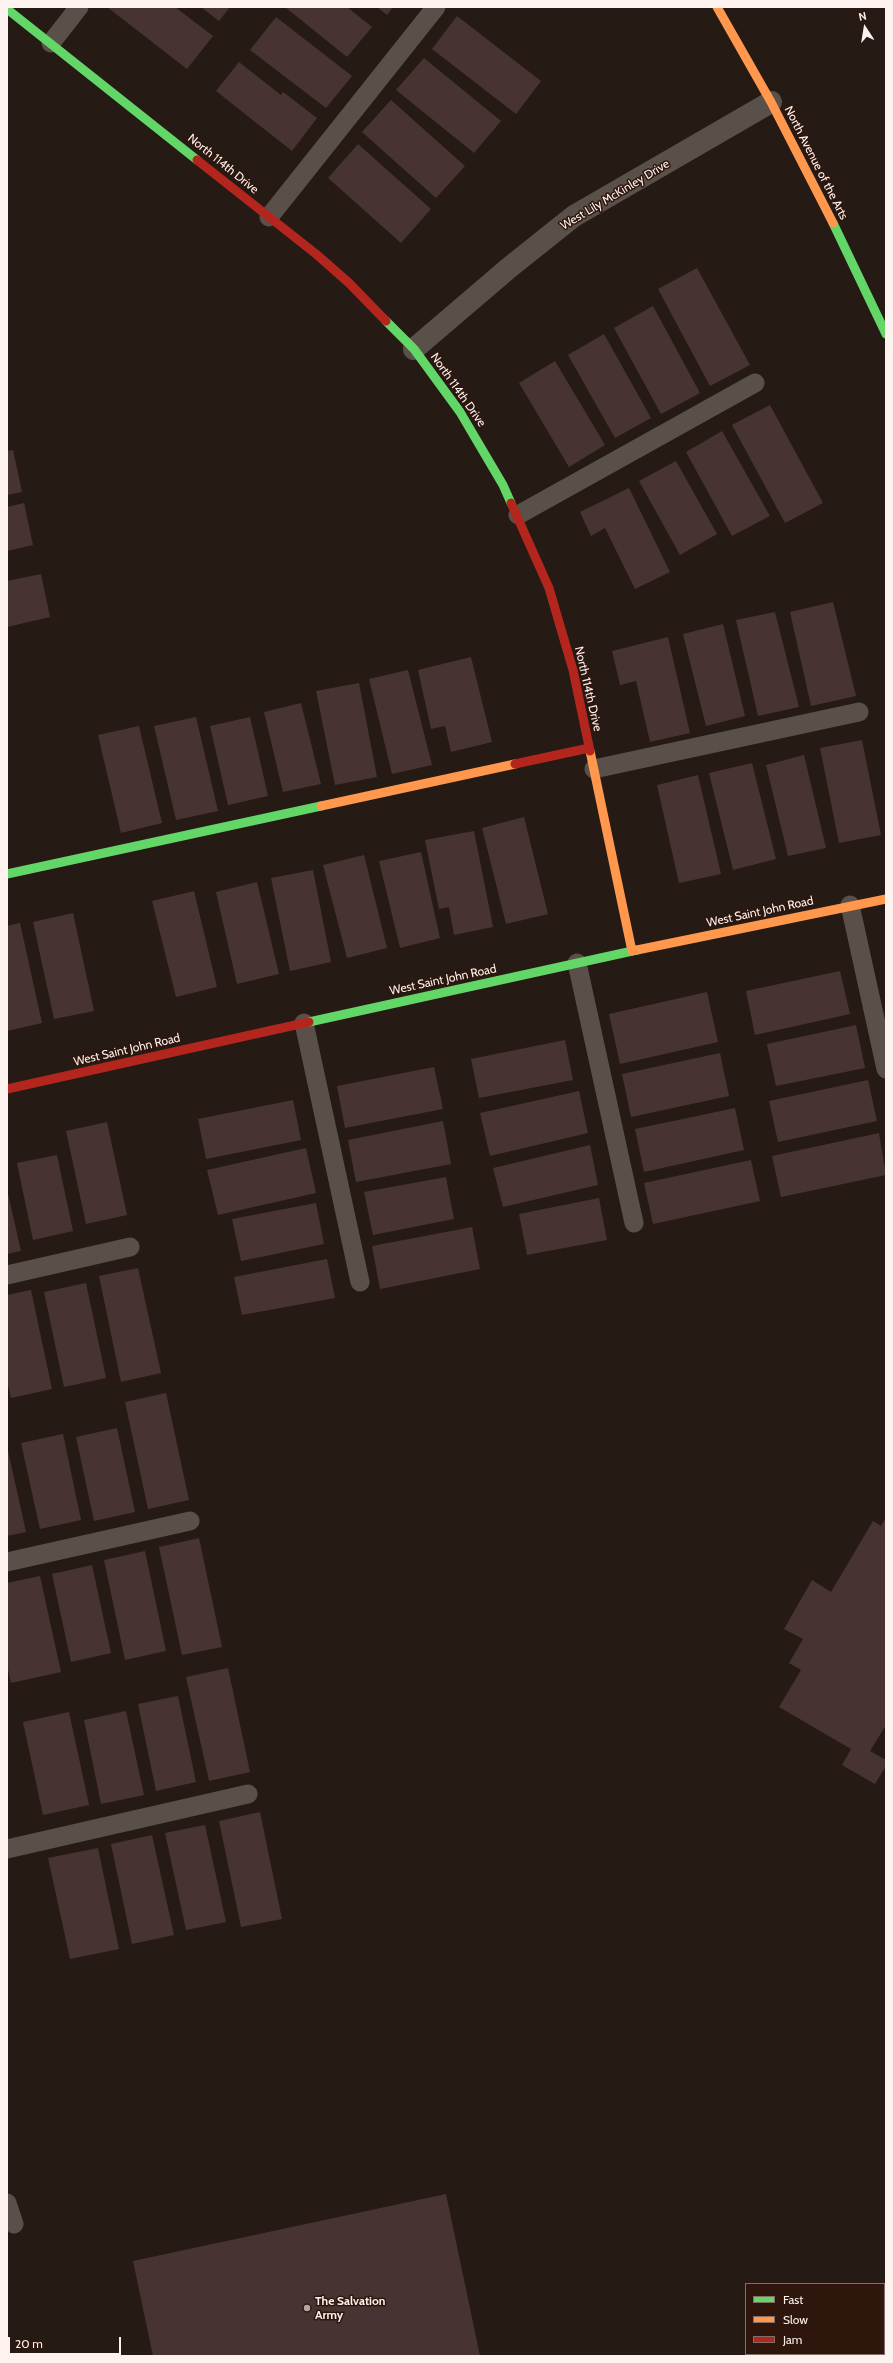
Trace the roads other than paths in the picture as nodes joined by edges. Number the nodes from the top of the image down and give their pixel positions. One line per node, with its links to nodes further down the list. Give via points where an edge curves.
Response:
1 (79, 7): 5 (lane)
2 (436, 7): 7 (lane)
3 (717, 7): 6 (street, North Avenue of the Arts)
4 (7, 9): 5 (street, North 114th Drive)
5 (51, 43): 7 (street, North 114th Drive)
6 (771, 102): 8 (street, North Avenue of the Arts, via 841,238); 9 (street, West Lily McKinley Drive, via 574,216)
7 (270, 217): 9 (street, North 114th Drive, via 349,283)
8 (886, 334)
9 (414, 349): 11 (street, North 114th Drive, via 460,412)
10 (755, 383): 11 (lane)
11 (518, 515): 13 (street, North 114th Drive, via 549,588 562,630)
12 (859, 712): 14 (lane)
13 (589, 748): 14 (street, North 114th Drive); 15 (street)
14 (594, 769): 18 (street, North 114th Drive)
15 (7, 874)
16 (886, 899): 17 (street, West Saint John Road)
17 (850, 905): 18 (street, West Saint John Road); 21 (lane)
18 (632, 951): 19 (street, West Saint John Road)
19 (577, 963): 20 (street, West Saint John Road); 23 (lane)
20 (304, 1023): 22 (street, West Saint John Road); 26 (lane)
21 (886, 1069)
22 (7, 1088)
23 (634, 1223)
24 (130, 1247): 25 (lane)
25 (7, 1274)
26 (360, 1282)
27 (190, 1521): 28 (lane)
28 (7, 1562)
29 (248, 1794): 30 (lane)
30 (7, 1849)
31 (7, 2203): 32 (lane)
32 (14, 2224)

